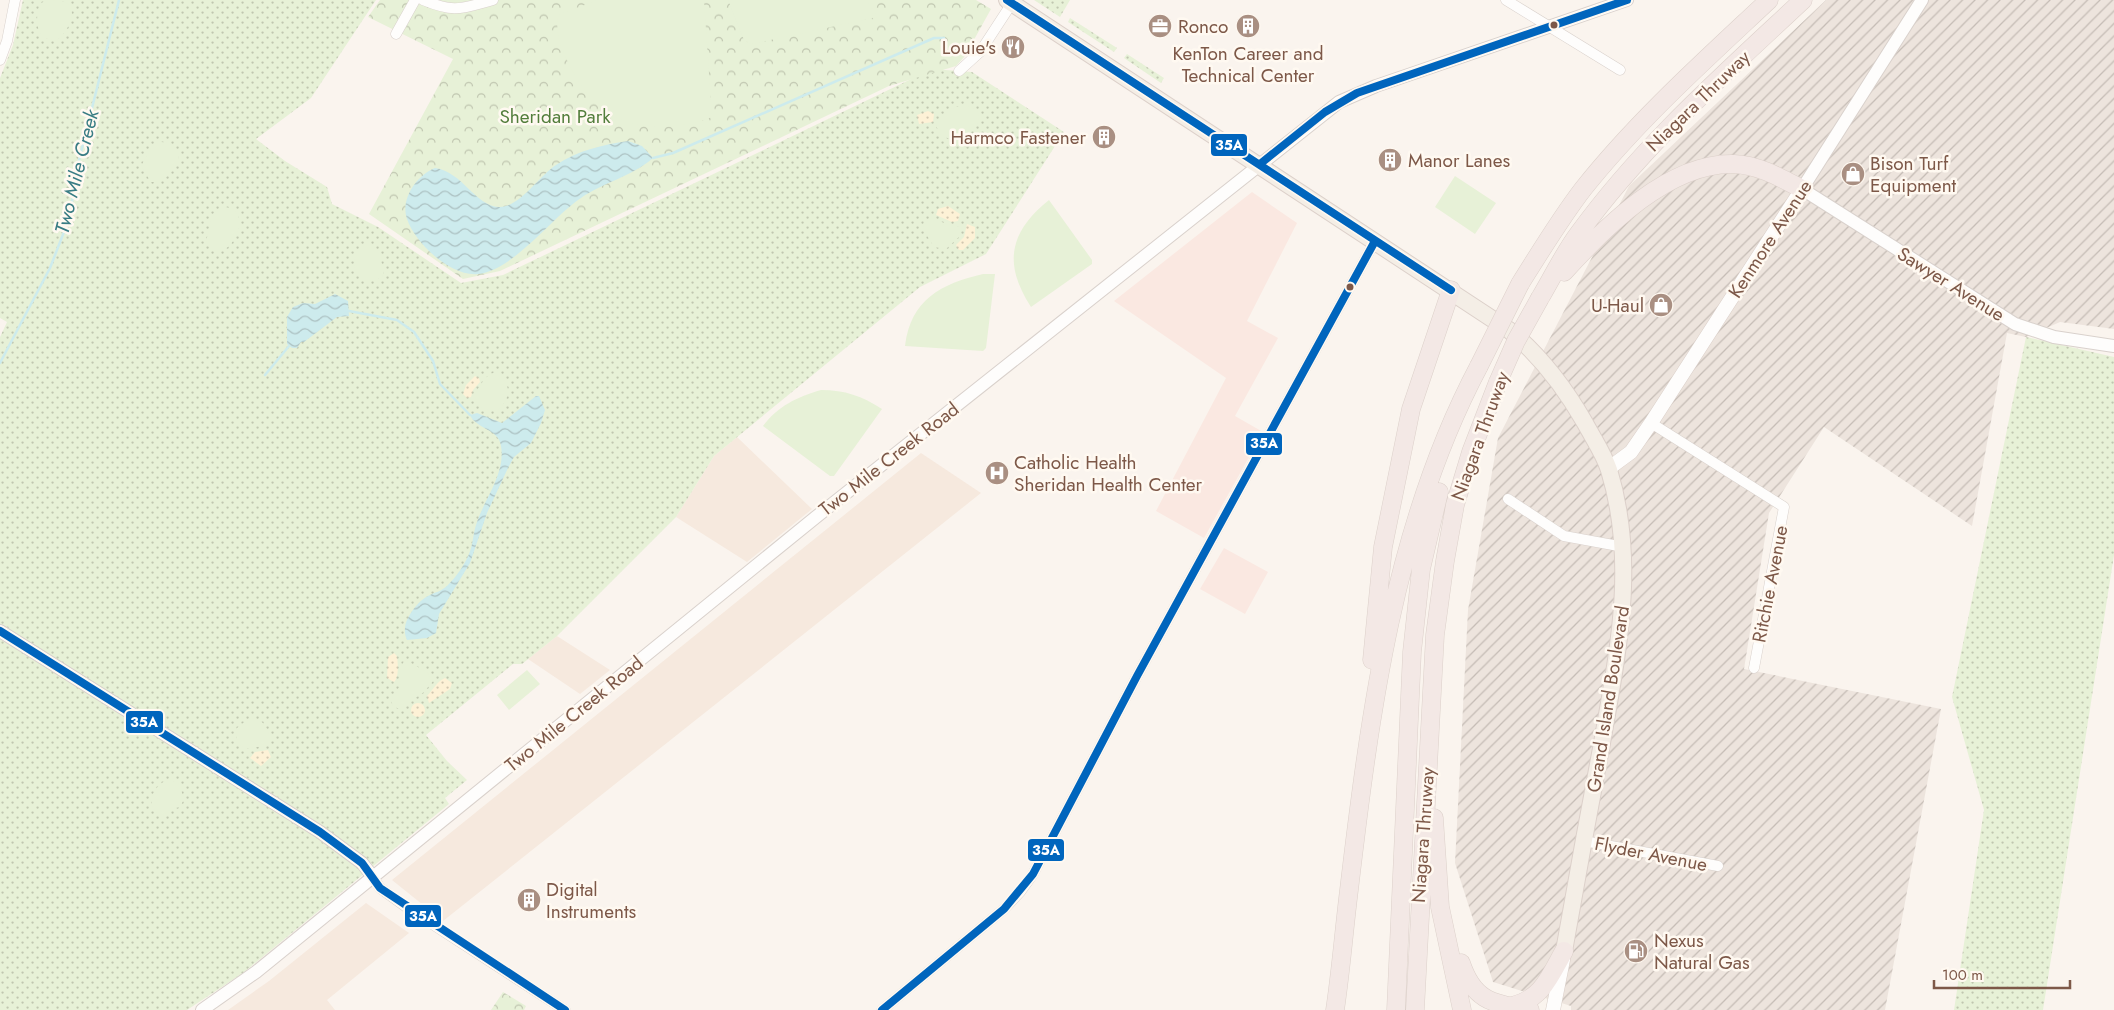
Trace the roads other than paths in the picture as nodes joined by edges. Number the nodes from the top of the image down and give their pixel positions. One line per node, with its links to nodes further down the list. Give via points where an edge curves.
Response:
1 (15, 0): 13 (street)
2 (415, 0): 12 (street)
3 (423, 0): 4 (street, via 455,10)
4 (493, 0)
5 (1506, 0): 11 (street)
6 (1627, 0): 11 (street, Two Mile Creek Road)
7 (1769, 0): 23 (highway, Niagara Thruway, bridge, via 1660,103 1620,146 1560,222 1520,284)
8 (1803, 0): 21 (highway, Niagara Thruway, via 1679,116 1636,161 1578,234)
9 (1922, 0): 18 (street, Kenmore Avenue)
10 (1009, 1): 16 (street, via 980,52); 17 (main road, Grand Island Boulevard)
11 (1548, 27): 15 (street); 17 (street, Two Mile Creek Road, via 1345,99)
12 (396, 34)
13 (3, 46): 14 (street)
14 (0, 60)
15 (1620, 70)
16 (959, 71)
17 (1260, 164): 19 (main road, Grand Island Boulevard); 34 (street, Two Mile Creek Road, via 816,517)
18 (1802, 189): 21 (highway, via 1765,170 1736,164 1715,165 1686,175 1658,188 1620,214); 22 (street, Sawyer Avenue, via 2015,324 2054,337); 24 (main road, Kenmore Avenue)
19 (1375, 241): 20 (main road, Grand Island Boulevard); 40 (street, via 1032,874 1004,909)
20 (1451, 290): 25 (main road, Grand Island Boulevard, via 1509,330 1545,364 1580,414); 31 (highway, via 1411,409 1383,547 1365,726)
21 (1540, 298): 30 (highway, Niagara Thruway, bridge, via 1498,382 1455,505 1435,635)
22 (2114, 346)
23 (1479, 366): 31 (highway, via 1456,409 1414,533 1383,654); 42 (highway, Niagara Thruway, via 1432,513 1421,569 1412,652)
24 (1651, 423): 25 (main road, Kenmore Avenue, via 1631,452); 29 (street, Ritchie Avenue, via 1784,507)
25 (1608, 469): 27 (main road, Grand Island Boulevard)
26 (1508, 499): 27 (street, via 1564,536)
27 (1624, 547): 32 (main road, Grand Island Boulevard, via 1620,642)
28 (0, 631): 34 (street, via 320,832 362,863)
29 (1754, 668)
30 (1431, 707): 35 (highway, via 1436,864); 43 (highway, Niagara Thruway)
31 (1365, 766): 41 (highway)
32 (1584, 841): 33 (street, Flyder Avenue); 36 (main road, Grand Island Boulevard)
33 (1718, 866)
34 (373, 877): 38 (street, Two Mile Creek Road, via 256,972); 39 (street, via 385,892)
35 (1443, 921): 37 (highway, via 1472,987 1485,999); 44 (highway)
36 (1564, 951): 37 (highway, via 1543,989 1531,999); 46 (main road, Grand Island Boulevard)
37 (1510, 1006): 45 (highway)
38 (202, 1010)
39 (565, 1010)
40 (882, 1010)
41 (1336, 1010)
42 (1396, 1010)
43 (1414, 1010)
44 (1462, 1010)
45 (1530, 1010)
46 (1553, 1010)

